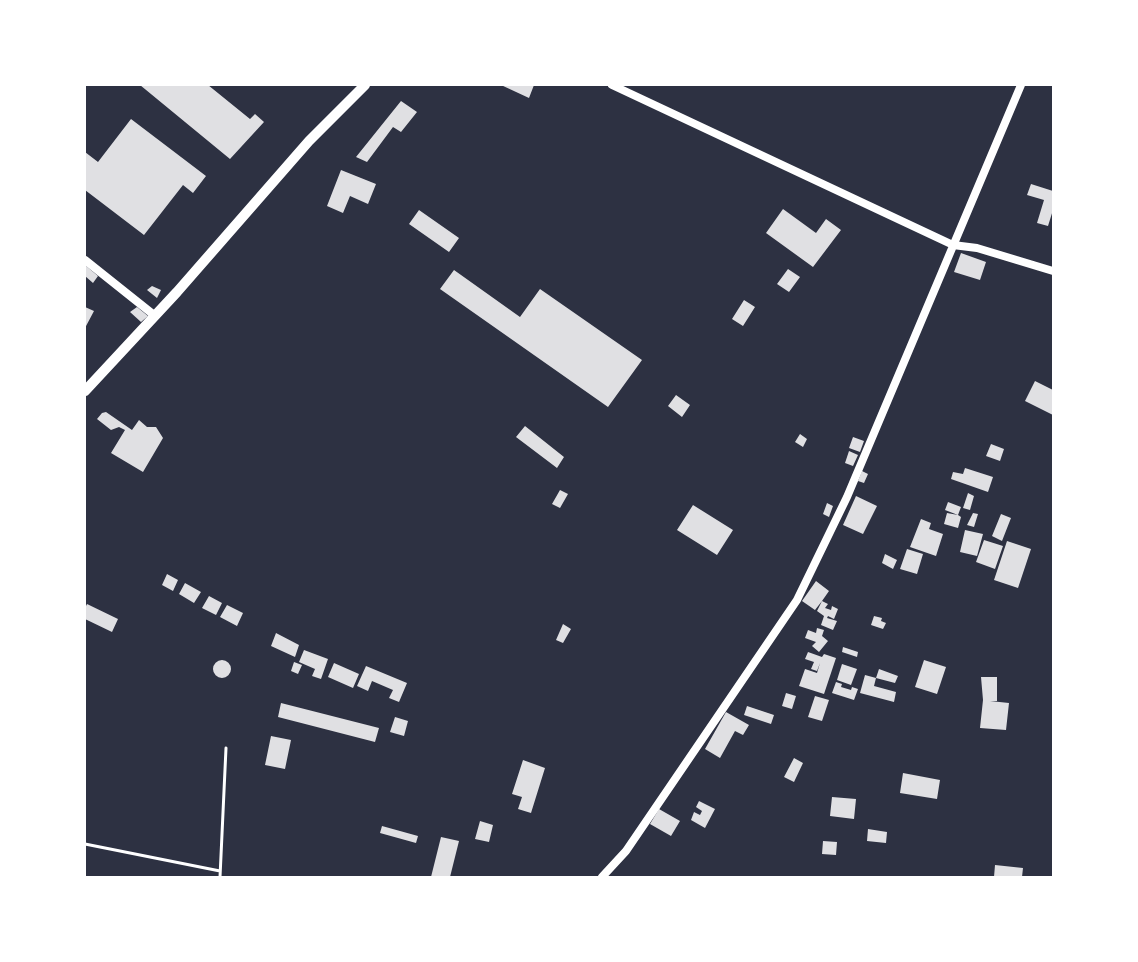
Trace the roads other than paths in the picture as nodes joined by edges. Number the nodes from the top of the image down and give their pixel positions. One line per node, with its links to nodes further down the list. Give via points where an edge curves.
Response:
1 (364, 85): 7 (main road)
2 (612, 85): 4 (street)
3 (1022, 85): 4 (street)
4 (953, 245): 6 (street, via 977,248); 13 (street, via 847,497 797,600 626,851)
5 (85, 260): 7 (street)
6 (1053, 271)
7 (154, 316): 8 (main road)
8 (85, 391)
9 (226, 748): 11 (lane)
10 (85, 844): 11 (lane)
11 (220, 871): 12 (lane)
12 (220, 877)
13 (602, 877)

